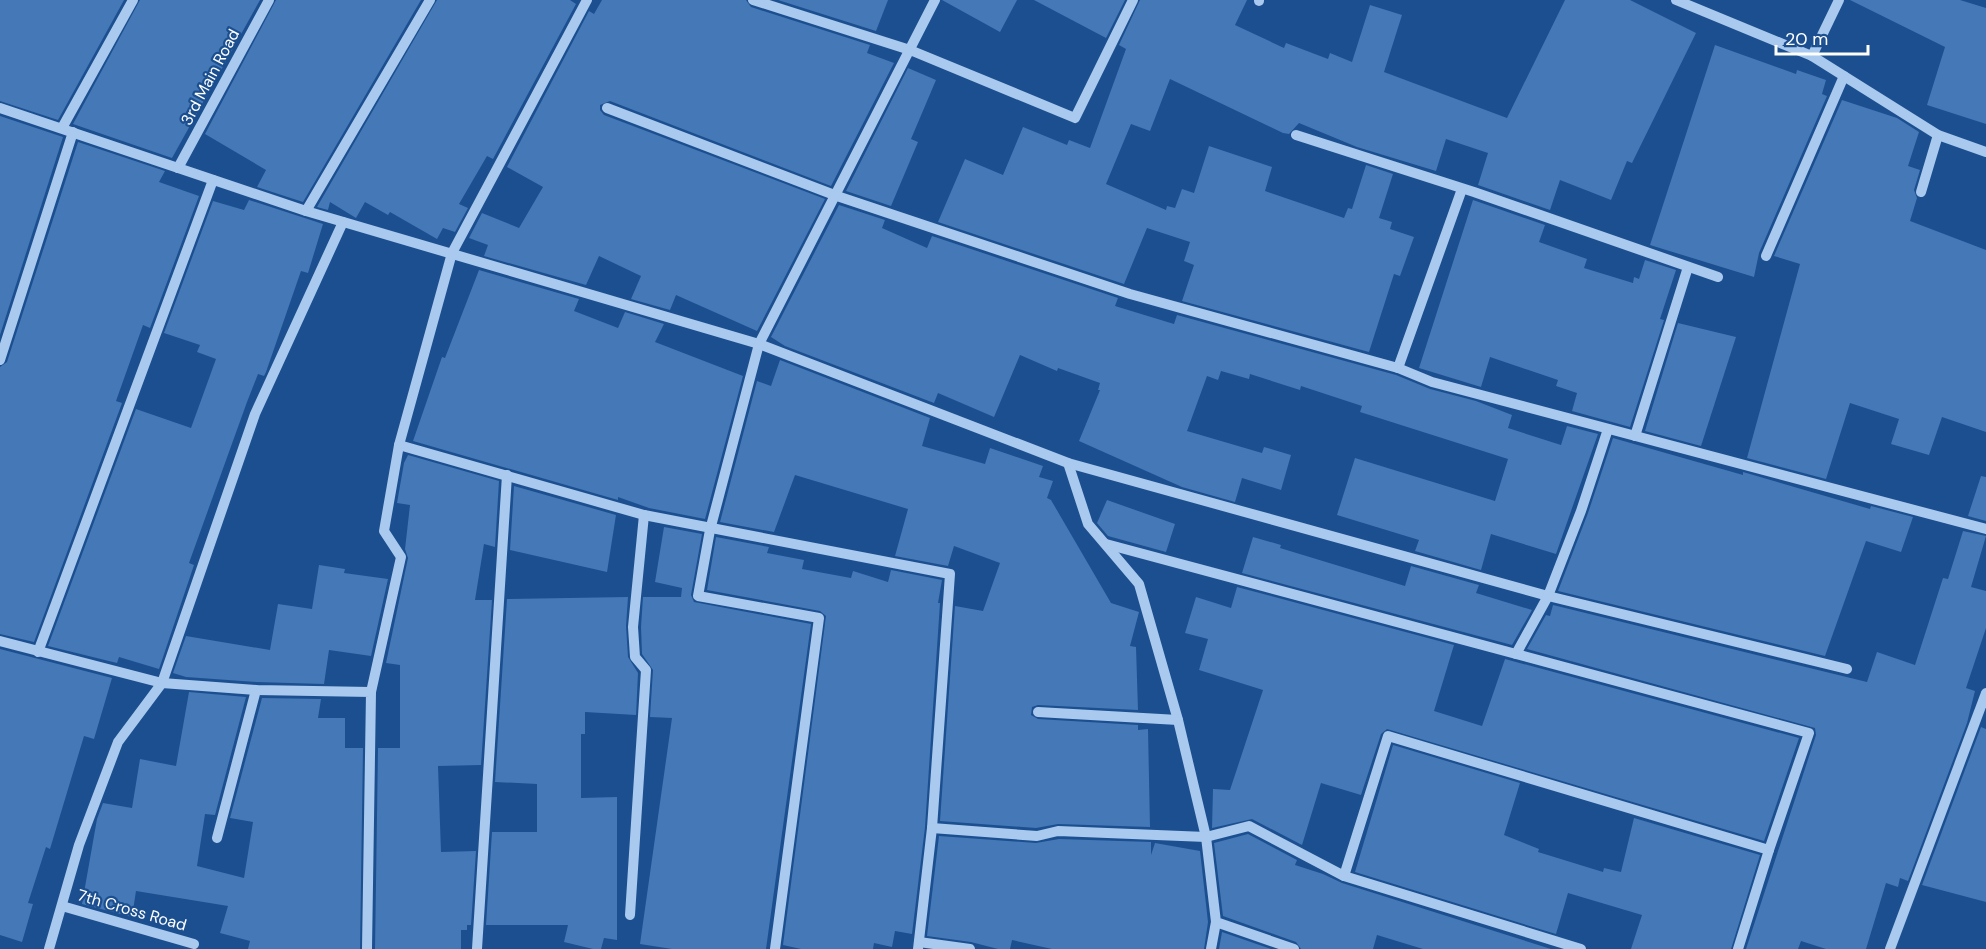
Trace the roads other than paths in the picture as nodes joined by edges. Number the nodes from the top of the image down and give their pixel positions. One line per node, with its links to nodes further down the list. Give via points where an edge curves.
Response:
1 (133, 0): 15 (street)
2 (269, 0): 20 (street, 3rd Main Road)
3 (430, 0): 25 (street)
4 (587, 0): 27 (street)
5 (753, 0): 10 (street)
6 (935, 0): 10 (street)
7 (1133, 0): 10 (street, via 1074,118)
8 (1676, 0): 11 (street)
9 (1839, 0): 11 (street)
10 (910, 51): 24 (street)
11 (1812, 56): 12 (street)
12 (1844, 76): 18 (street); 28 (street)
13 (0, 108): 15 (street)
14 (607, 108): 24 (street)
15 (62, 128): 16 (street)
16 (74, 132): 20 (street); 32 (street)
17 (1296, 135): 22 (street)
18 (1938, 135): 19 (street); 23 (street)
19 (1986, 152)
20 (178, 168): 21 (street)
21 (213, 180): 25 (street); 45 (street)
22 (1462, 189): 29 (street); 33 (street)
23 (1921, 192)
24 (837, 196): 31 (street); 33 (street, via 1130,294)
25 (306, 211): 26 (street)
26 (343, 222): 27 (street); 48 (street, via 255,414)
27 (452, 253): 31 (street); 36 (street)
28 (1766, 256)
29 (1688, 267): 30 (street); 35 (street)
30 (1718, 277)
31 (759, 344): 37 (street); 41 (street)
32 (0, 360)
33 (1398, 368): 34 (street, via 1432,382)
34 (1608, 429): 35 (street); 43 (street)
35 (1635, 436): 40 (street)
36 (399, 445): 38 (street); 50 (street, via 384,531 401,557)
37 (1068, 463): 42 (street, via 1088,524); 43 (street)
38 (507, 475): 39 (street); 66 (street)
39 (644, 516): 41 (street); 60 (street, via 633,627 635,657 646,670)
40 (1986, 529)
41 (710, 530): 54 (street, via 950,574); 67 (street, via 698,596 819,618)
42 (1106, 544): 46 (street); 53 (street, via 1138,584)
43 (1548, 596): 46 (street); 47 (street)
44 (0, 641): 45 (street)
45 (38, 652): 48 (street)
46 (1516, 654): 57 (street, via 1809,734)
47 (1847, 669)
48 (162, 683): 49 (street); 59 (street, via 118,742 79,845)
49 (256, 690): 50 (street); 56 (street)
50 (371, 692): 65 (street)
51 (1986, 693): 73 (street)
52 (1038, 712): 53 (street)
53 (1178, 720): 55 (street)
54 (932, 828): 55 (street, via 1037,836 1058,831); 63 (street)
55 (1206, 837): 58 (street, via 1249,826); 61 (street)
56 (217, 838)
57 (1768, 850): 58 (street, via 1388,736); 72 (street)
58 (1344, 876): 71 (street)
59 (62, 906): 62 (street, 7th Cross Road); 64 (street)
60 (630, 915)
61 (1216, 922): 69 (street); 70 (street)
62 (194, 944)
63 (919, 946): 68 (street)
64 (49, 949)
65 (367, 949)
66 (477, 949)
67 (775, 949)
68 (970, 949)
69 (1211, 949)
70 (1294, 949)
71 (1581, 949)
72 (1738, 949)
73 (1890, 949)

